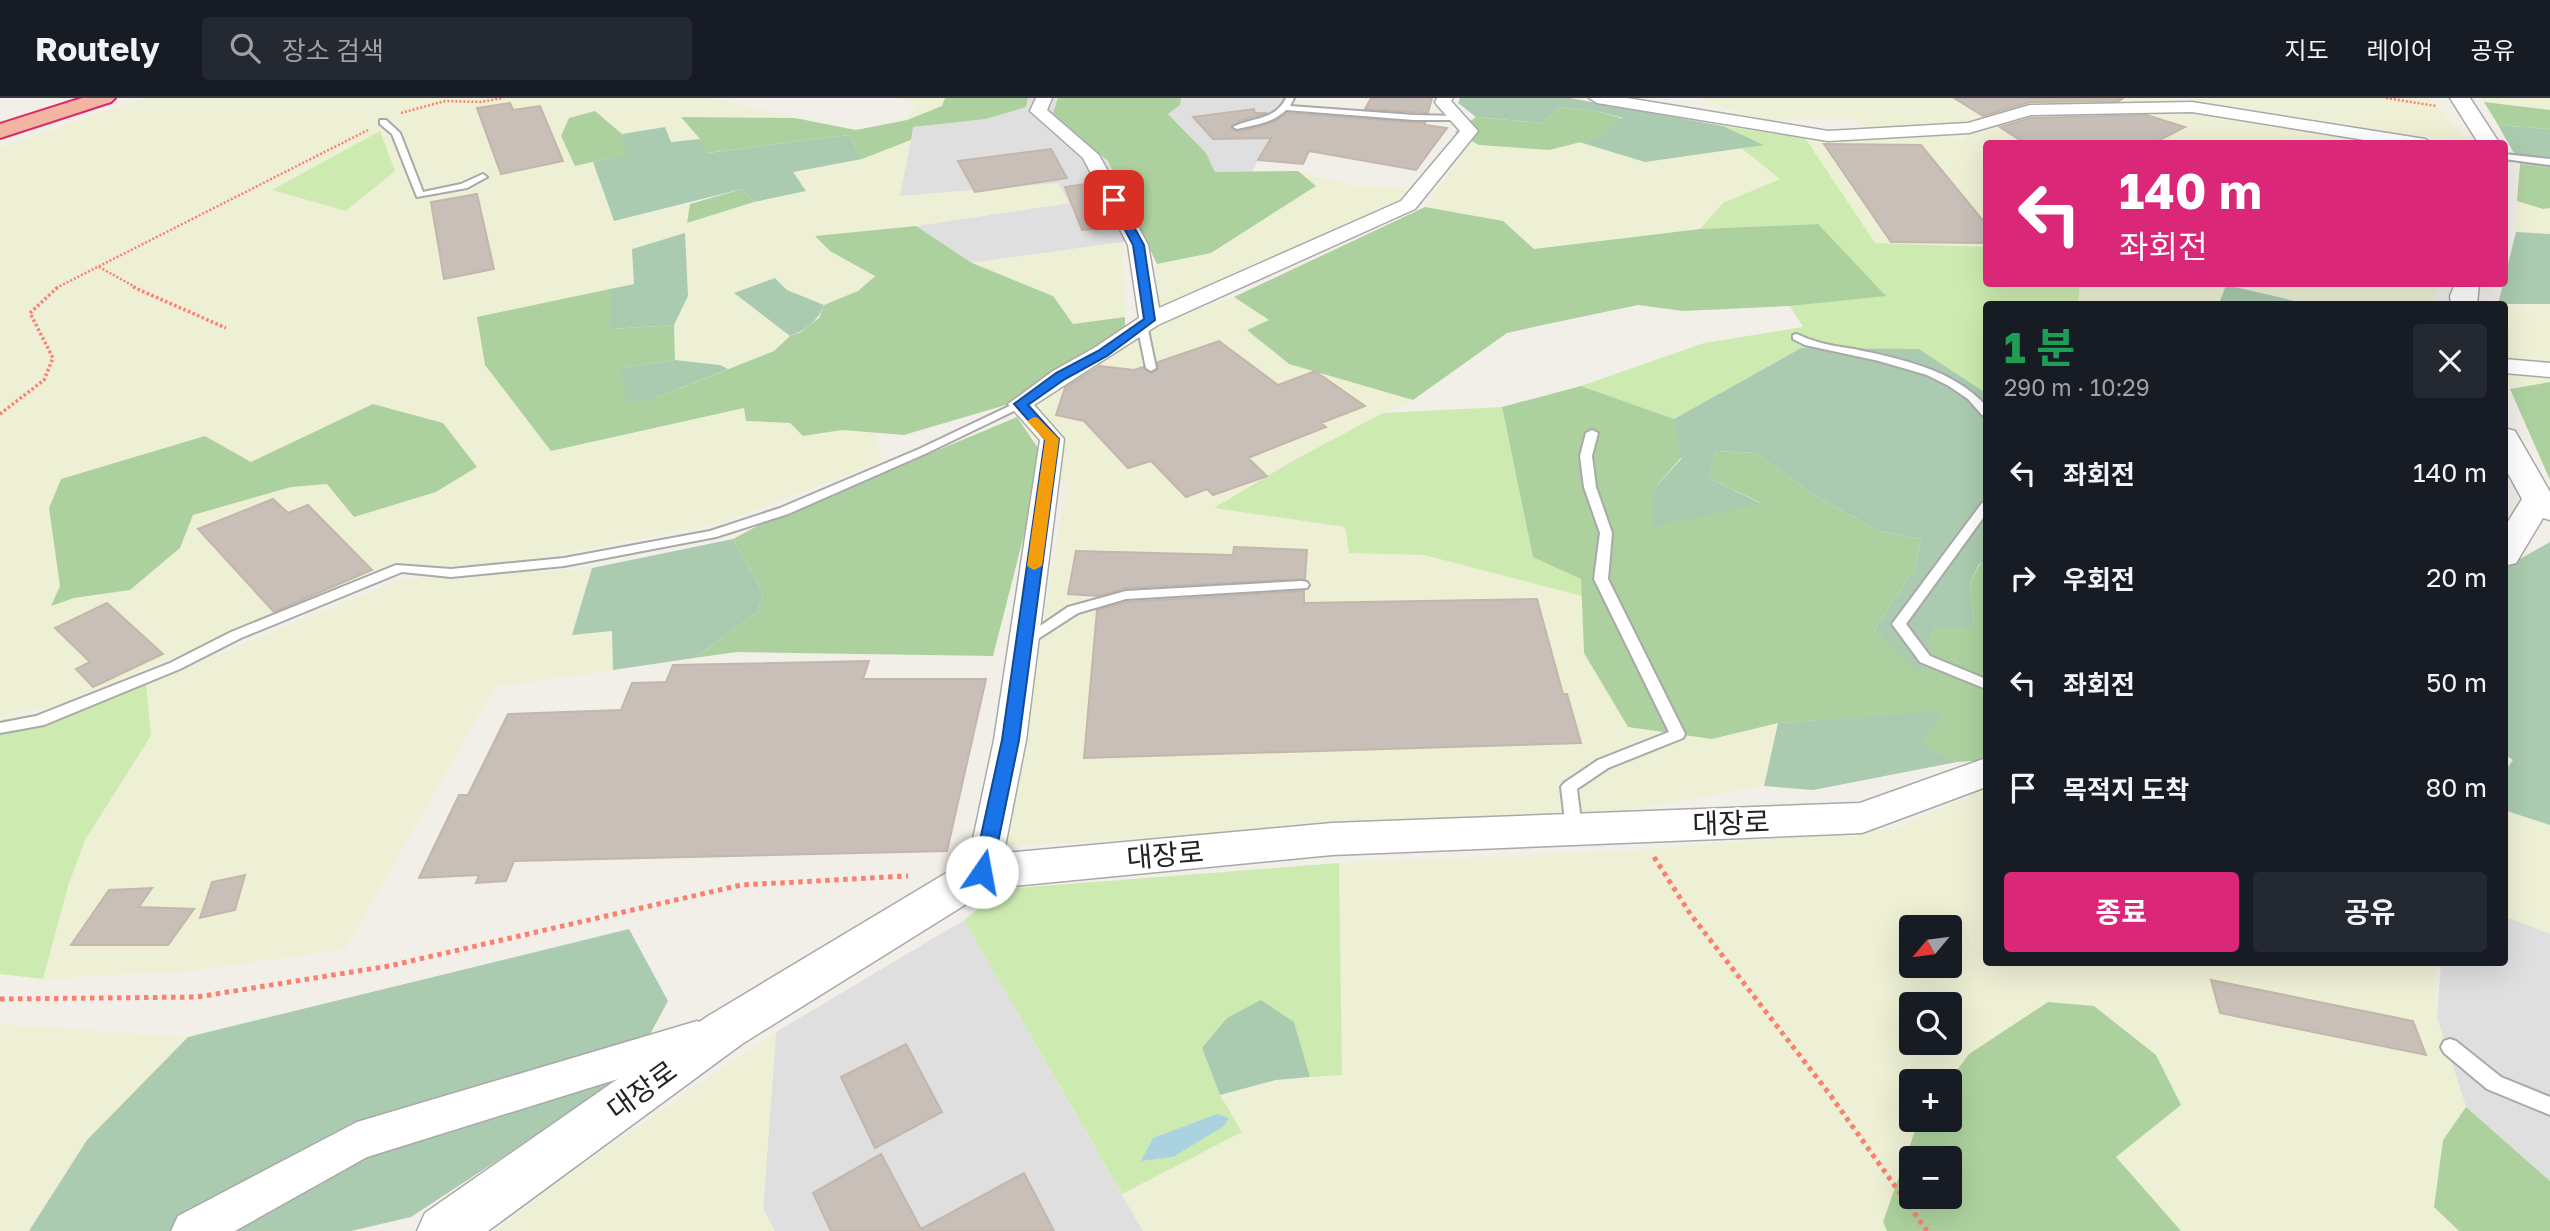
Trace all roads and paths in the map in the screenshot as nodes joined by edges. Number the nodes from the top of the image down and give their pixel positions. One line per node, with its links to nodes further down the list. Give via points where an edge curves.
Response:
1 (74, 98): 12 (highway)
2 (104, 98): 15 (highway)
3 (503, 98): 13 (path, via 418,107)
4 (1044, 98): 22 (street, via 1038,111 1090,155 1139,245)
5 (1290, 98): 10 (lane)
6 (1597, 98): 16 (street, via 1828,136 1969,128 2030,110 2192,107)
7 (2386, 98): 9 (path)
8 (2460, 98): 17 (street)
9 (2418, 103)
10 (1286, 108): 11 (lane, via 1419,119); 14 (lane, via 1273,118)
11 (1451, 108): 22 (street, via 1469,131 1408,205)
12 (0, 122)
13 (383, 122): 20 (lane, via 396,133 420,195); 21 (path)
14 (1237, 127)
15 (0, 131)
16 (2400, 140)
17 (2487, 140)
18 (2508, 157): 19 (lane)
19 (2550, 162)
20 (483, 177)
21 (99, 267): 23 (path); 30 (path, via 59,286 30,313 53,358 44,380)
22 (1146, 323): 26 (lane); 28 (street)
23 (226, 328)
24 (1797, 337): 29 (lane, via 1940,375 1976,397)
25 (2508, 366): 27 (street)
26 (1151, 368)
27 (2550, 370)
28 (1020, 404): 37 (street, via 1052,439); 39 (lane, via 784,511 712,534 564,562 451,573 401,568 57,714)
29 (1983, 408)
30 (0, 414)
31 (1592, 433): 42 (lane, via 1586,456 1590,487 1606,533 1601,579 1678,734 1603,764 1569,787)
32 (2508, 444): 33 (street)
33 (2544, 505): 35 (street)
34 (1983, 510): 38 (lane, via 1899,624 1925,659)
35 (2508, 551)
36 (1302, 585): 37 (lane, via 1126,595 1073,610)
37 (1024, 642): 43 (street, via 1010,740)
38 (1983, 683)
39 (0, 728)
40 (1983, 773): 41 (street, 대장로, via 1863,818)
41 (1634, 827): 42 (street, 대장로); 51 (path, via 1691,915 1828,1092)
42 (1574, 829): 43 (street, 대장로, via 1332,839)
43 (982, 872): 46 (street, 대장로)
44 (915, 876): 45 (path, via 741,886 388,966 197,997)
45 (0, 999)
46 (725, 1030): 49 (street, via 357,1142); 50 (street, 대장로)
47 (2450, 1046): 48 (lane, via 2494,1083)
48 (2550, 1106)
49 (193, 1231)
50 (444, 1231)
51 (1927, 1231)

